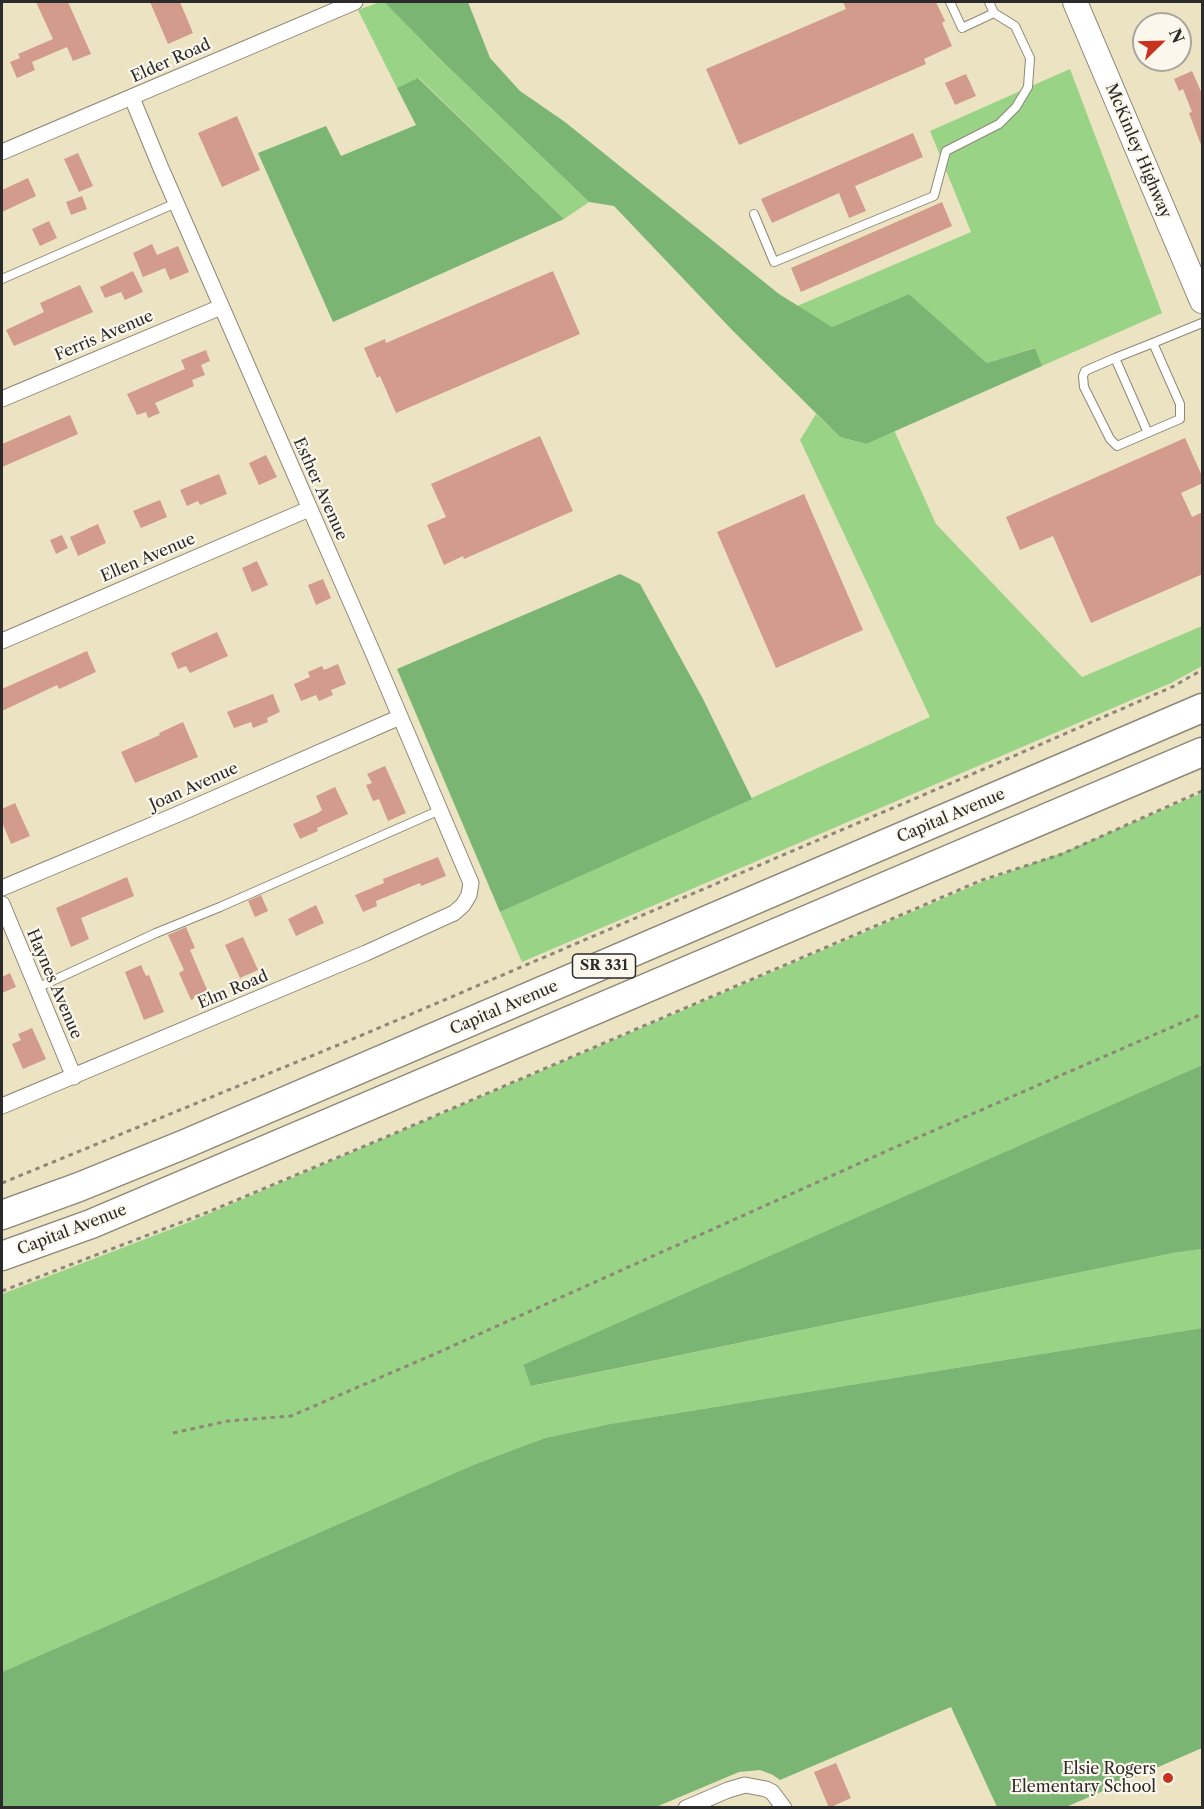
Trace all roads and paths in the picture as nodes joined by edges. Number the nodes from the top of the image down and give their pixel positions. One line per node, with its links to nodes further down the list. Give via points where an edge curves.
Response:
1 (356, 2): 6 (street, Elder Road)
2 (950, 2): 5 (lane, via 962,28)
3 (989, 2): 5 (lane)
4 (1075, 2): 11 (main road, McKinley Highway)
5 (994, 13): 9 (lane, via 1015,26 1030,58 1028,87 999,124 946,151 934,196 774,262)
6 (132, 98): 7 (street, Elder Road); 8 (street, Esther Avenue)
7 (2, 152)
8 (176, 203): 10 (lane); 12 (street, Esther Avenue)
9 (754, 214)
10 (2, 279)
11 (1203, 301)
12 (221, 307): 16 (street, Ferris Avenue); 18 (street, Esther Avenue)
13 (1203, 323): 14 (lane)
14 (1153, 343): 15 (lane); 17 (lane, via 1180,404 1180,418)
15 (1114, 358): 17 (lane); 17 (lane, via 1085,371 1084,387 1117,446)
16 (2, 399)
17 (1148, 433)
18 (309, 509): 19 (street, Ellen Avenue); 22 (street, Esther Avenue)
19 (2, 641)
20 (1203, 670): 33 (path, via 984,769)
21 (1203, 708): 34 (highway, Capital Avenue / SR 331, via 185,1144)
22 (400, 717): 25 (street, Esther Avenue); 26 (street, Joan Avenue)
23 (1203, 752): 35 (highway, Capital Avenue / SR 331, via 102,1219)
24 (1203, 791): 36 (path, via 1062,854 982,880 240,1198)
25 (440, 810): 27 (street, Esther Avenue, via 469,875); 29 (lane)
26 (2, 888)
27 (469, 895): 31 (street, Elm Road, via 453,913 375,949)
28 (2, 904): 29 (street, Haynes Avenue)
29 (37, 988): 31 (street, Haynes Avenue)
30 (1203, 1014): 37 (path, via 291,1416 228,1421)
31 (74, 1077): 32 (street, Elm Road)
32 (2, 1106)
33 (2, 1183)
34 (2, 1215)
35 (2, 1256)
36 (2, 1291)
37 (173, 1433)
38 (686, 1808): 39 (street, via 738,1786 766,1789)
39 (784, 1808)

